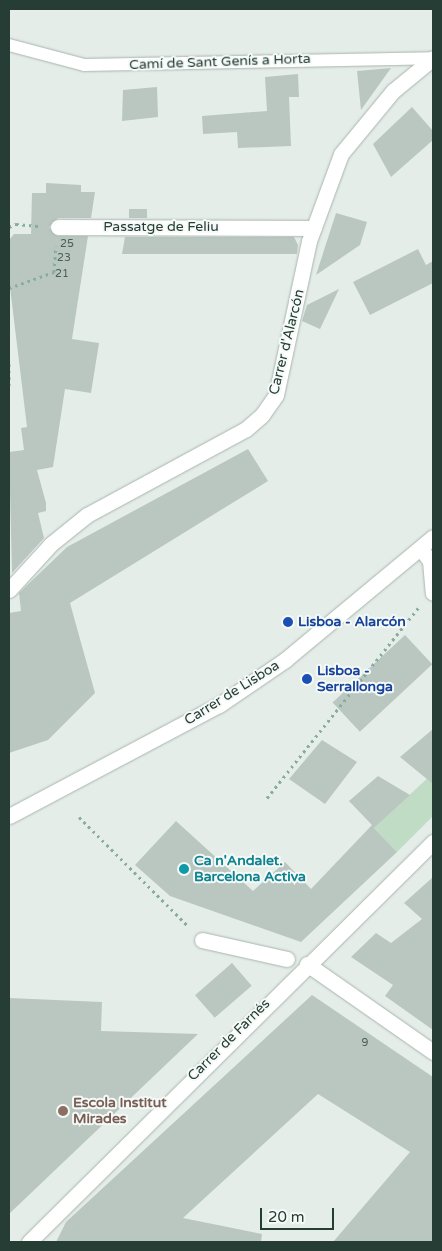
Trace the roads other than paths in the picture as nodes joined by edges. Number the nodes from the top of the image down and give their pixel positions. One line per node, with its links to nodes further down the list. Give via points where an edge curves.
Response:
1 (9, 46): 2 (lane, Camí de Sant Genís a Horta, via 84,66)
2 (433, 58): 4 (street, Carrer d'Alarcón, via 393,91 342,154)
3 (58, 227): 4 (street, Passatge de Feliu)
4 (314, 228): 7 (street, Carrer d'Alarcón, via 276,395 262,415 246,430 87,515 51,544)
5 (433, 537): 6 (street, Carrer de Lisboa)
6 (421, 549): 8 (street, via 430,561); 9 (street, Carrer de Lisboa, via 285,660 218,705)
7 (9, 590)
8 (428, 598)
9 (9, 816)
10 (433, 842): 13 (street, Carrer de Farnés)
11 (202, 940): 12 (street)
12 (287, 959)
13 (307, 964): 14 (street); 15 (street, Carrer de Farnés)
14 (433, 1052)
15 (29, 1242)

